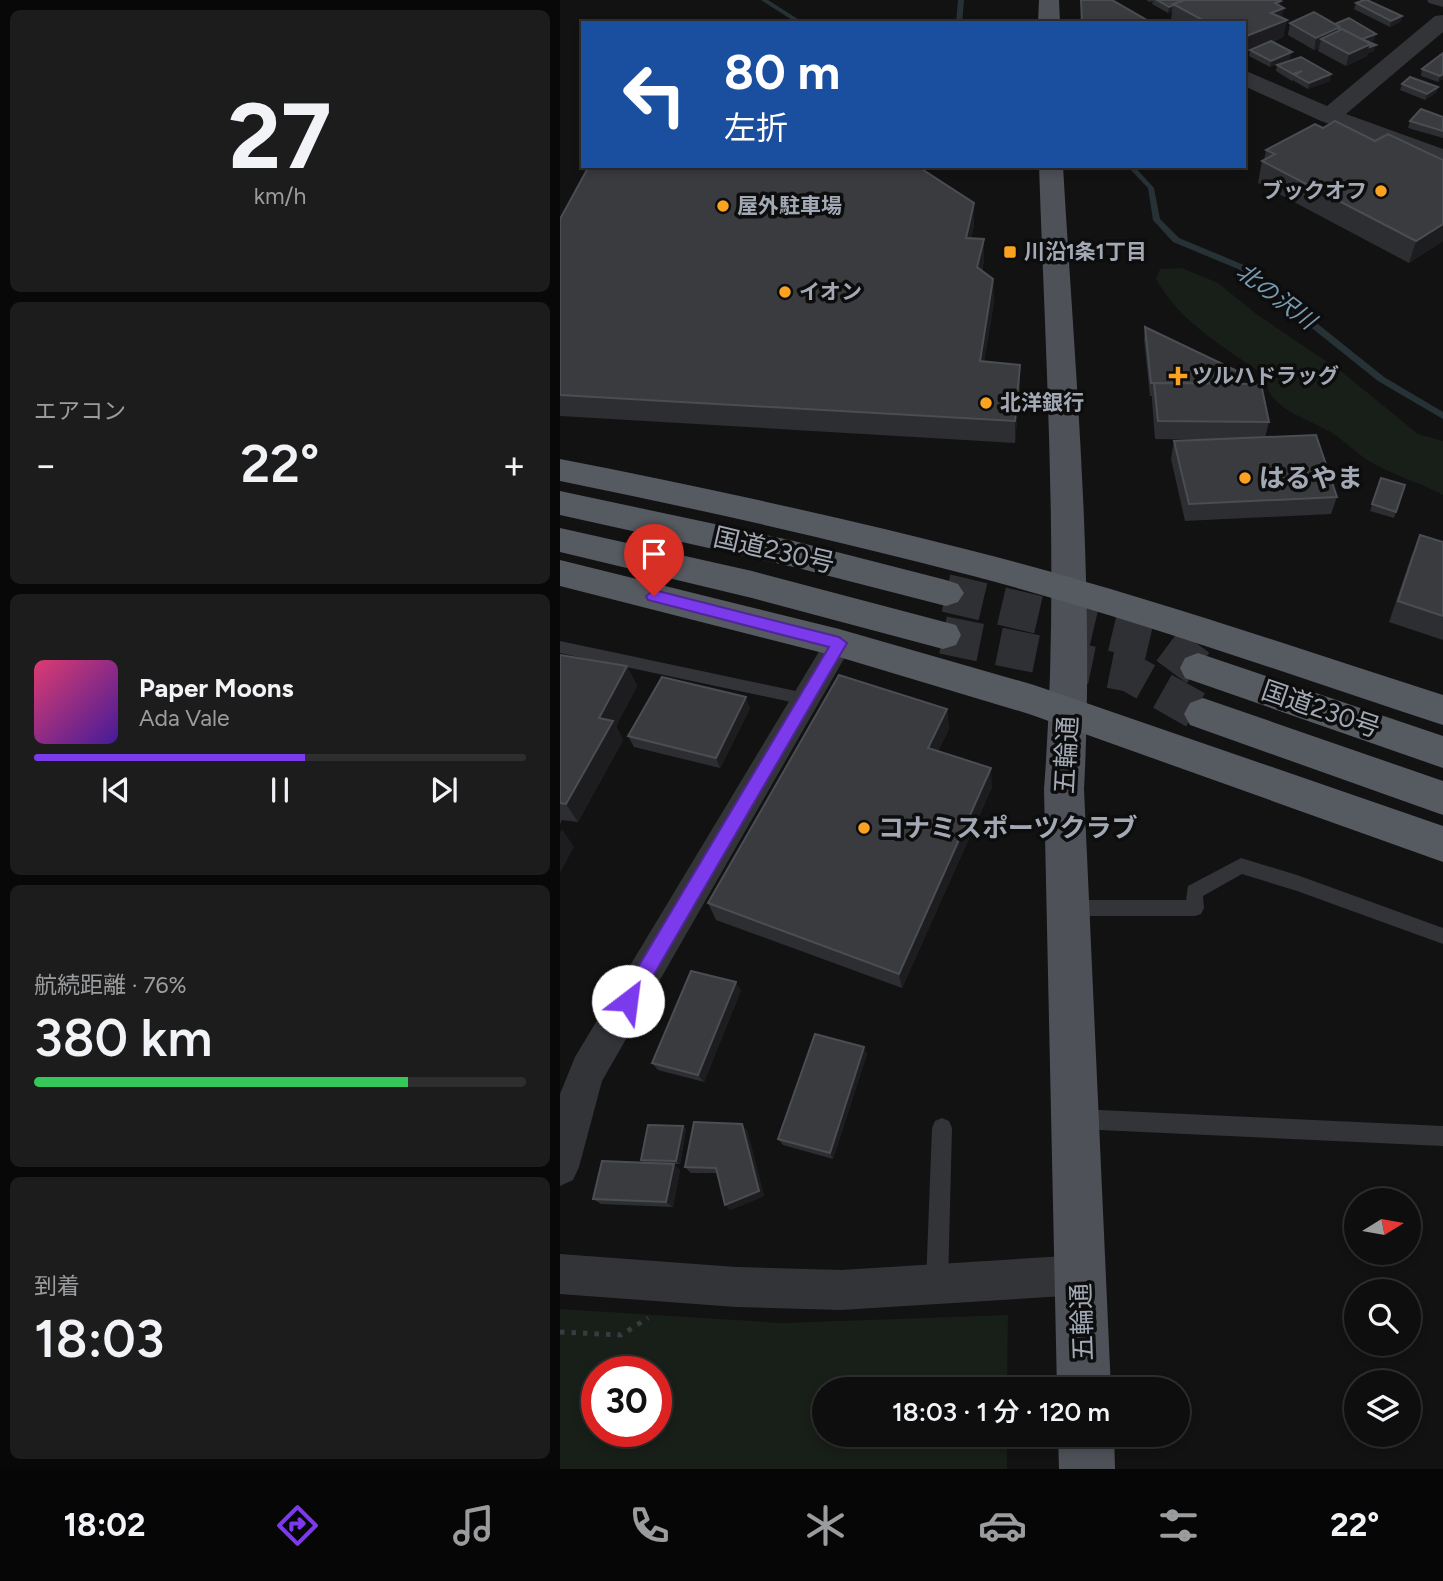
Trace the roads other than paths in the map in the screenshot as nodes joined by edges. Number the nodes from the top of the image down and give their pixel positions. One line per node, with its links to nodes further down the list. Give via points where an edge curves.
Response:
1 (1049, 0): 5 (main road)
2 (1435, 0): 3 (street)
3 (1443, 2)
4 (1443, 20): 7 (street)
5 (1049, 21)
6 (1246, 78): 7 (street)
7 (1329, 116): 8 (street)
8 (1443, 157)
9 (1051, 168): 15 (main road, 五輪通)
10 (560, 470): 15 (highway, via 719,502 961,561)
11 (560, 503): 14 (highway, 国道230号)
12 (560, 540): 16 (highway, 国道230号)
13 (560, 573): 17 (highway)
14 (946, 593)
15 (1068, 594): 21 (highway); 22 (main road, 五輪通)
16 (943, 635)
17 (839, 643): 20 (street); 22 (highway)
18 (560, 646): 20 (lane)
19 (1198, 668): 24 (highway, 国道230号)
20 (805, 699): 32 (street, via 588,1070)
21 (1443, 710)
22 (1069, 714): 26 (highway); 27 (main road, 五輪通, via 1064,789)
23 (1203, 714): 25 (highway, 国道230号)
24 (1443, 752)
25 (1443, 798)
26 (1443, 845)
27 (1066, 908): 28 (lane, via 1195,908 1194,891 1241,866); 29 (main road, 五輪通)
28 (1443, 936)
29 (1074, 1119): 31 (lane); 34 (main road, 五輪通)
30 (942, 1128): 35 (lane)
31 (1443, 1136)
32 (560, 1167)
33 (560, 1274): 35 (street, via 842,1290)
34 (1080, 1275): 35 (street); 36 (main road, 五輪通)
35 (937, 1286)
36 (1084, 1377)
37 (1086, 1447): 38 (main road, 五輪通)
38 (1087, 1469)

